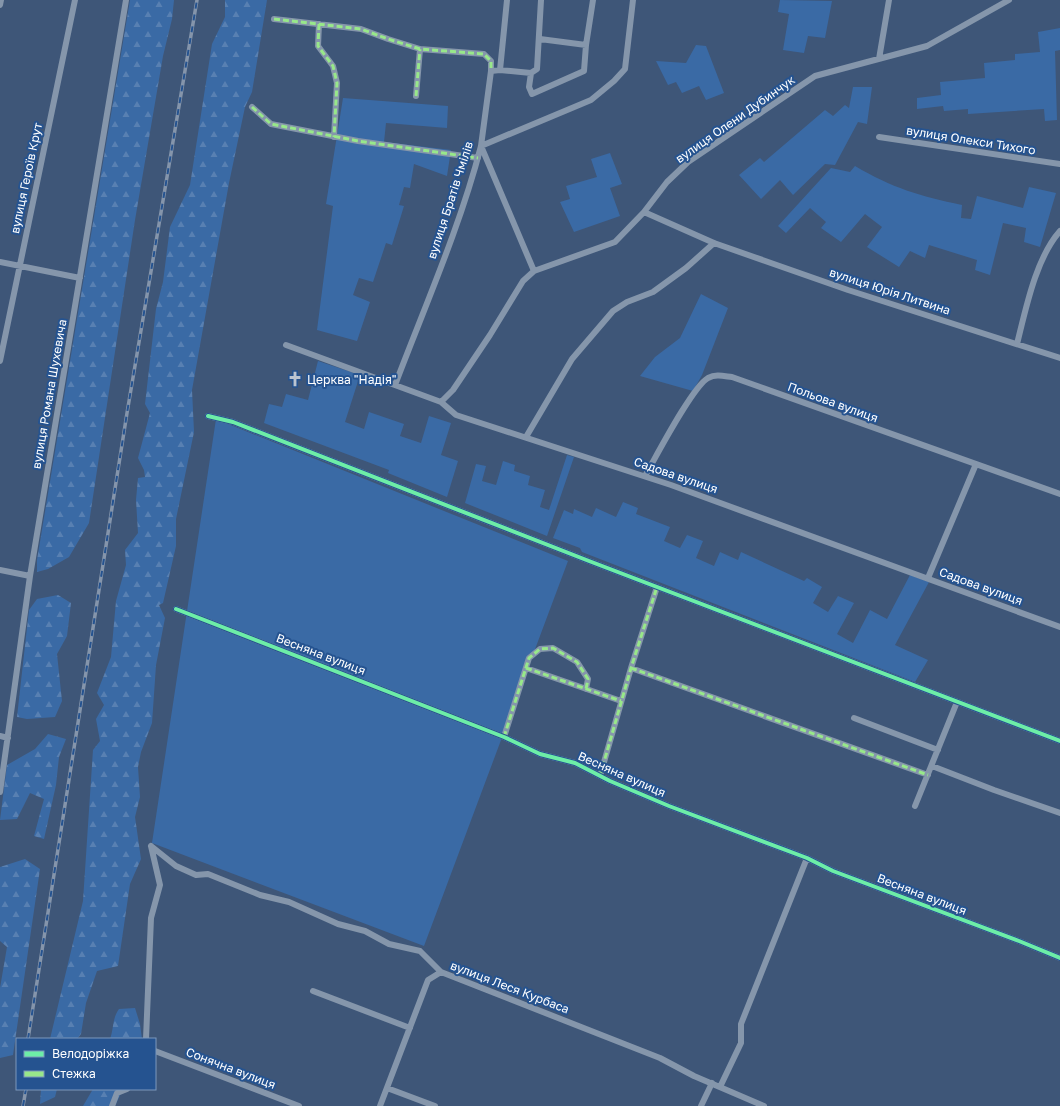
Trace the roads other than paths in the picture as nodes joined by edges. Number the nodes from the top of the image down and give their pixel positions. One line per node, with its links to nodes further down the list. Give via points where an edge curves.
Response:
1 (1, 0): 10 (street)
2 (75, 0): 31 (street, вулиця Героїв Крут)
3 (126, 0): 33 (street, вулиця Романа Шухевича)
4 (507, 0): 17 (street)
5 (541, 0): 13 (street)
6 (593, 0): 14 (street)
7 (633, 0): 24 (street, via 625,69 614,82 591,100)
8 (889, 0): 16 (street)
9 (1009, 0): 16 (street, вулиця Олени Дубинчук, via 927,46)
10 (0, 5)
11 (274, 19): 12 (street)
12 (319, 24): 15 (street, via 361,29); 22 (street, via 318,46 333,66 337,83)
13 (540, 39): 14 (street); 19 (street, via 537,69)
14 (586, 45): 19 (street, via 584,71 532,94 529,87)
15 (420, 49): 18 (street, via 484,54 491,61); 20 (street)
16 (879, 59): 27 (street, вулиця Олени Дубинчук, via 815,76 688,162 667,182)
17 (500, 70): 18 (street); 19 (street)
18 (490, 71): 24 (street, вулиця Братів Чмілів)
19 (530, 73)
20 (416, 96)
21 (252, 107): 22 (street, via 271,124)
22 (334, 137): 25 (street)
23 (879, 137): 26 (street, вулиця Олекси Тихого)
24 (481, 146): 25 (street, вулиця Братів Чмілів); 32 (street)
25 (478, 158): 38 (street, вулиця Братів Чмілів, via 457,223)
26 (1060, 164)
27 (644, 212): 29 (street, вулиця Юрія Литвина); 32 (street, вулиця Олени Дубинчук, via 615,242)
28 (1060, 230): 34 (street, via 1052,239 1044,259 1025,310)
29 (714, 243): 34 (street, вулиця Юрія Литвина, via 848,290); 41 (street, via 653,292 627,302 613,311 572,359)
30 (0, 262): 31 (street)
31 (19, 266): 33 (street); 37 (street, вулиця Героїв Крут)
32 (534, 271): 39 (street, вулиця Олени Дубинчук, via 523,281 453,390)
33 (80, 278): 46 (street, вулиця Романа Шухевича)
34 (1016, 344): 36 (street, вулиця Юрія Литвина)
35 (286, 345): 38 (street, Садова вулиця)
36 (1060, 358)
37 (0, 361)
38 (395, 385): 39 (street, Садова вулиця)
39 (441, 402): 41 (street, Садова вулиця, via 456,415)
40 (208, 416): 48 (street, via 233,422)
41 (526, 437): 43 (street, Садова вулиця)
42 (976, 464): 43 (street, Польова вулиця, via 732,377 716,375 707,378 691,397); 44 (street, Польова вулиця); 47 (street)
43 (645, 476): 47 (street, Садова вулиця)
44 (1060, 494)
45 (0, 570): 46 (street)
46 (30, 576): 59 (street, вулиця Романа Шухевича)
47 (928, 578): 50 (street, Садова вулиця)
48 (657, 587): 52 (street); 55 (street)
49 (176, 609): 58 (street, Весняна вулиця)
50 (1060, 627)
51 (526, 668): 53 (street); 53 (street, via 529,658 540,649 553,648 577,662 588,679); 58 (street)
52 (631, 668): 54 (street); 64 (street)
53 (586, 689): 54 (street)
54 (621, 701): 63 (street)
55 (957, 702): 60 (street); 61 (street)
56 (854, 718): 61 (street)
57 (0, 736): 59 (street)
58 (504, 737): 63 (street, Весняна вулиця, via 540,754 575,763)
59 (8, 738): 65 (street, вулиця Романа Шухевича)
60 (1060, 741)
61 (938, 750): 62 (street)
62 (932, 766): 64 (street); 67 (street)
63 (600, 776): 68 (street, Весняна вулиця, via 690,814)
64 (928, 776): 66 (street)
65 (0, 792)
66 (915, 806)
67 (1060, 813)
68 (807, 858): 69 (street, Весняна вулиця, via 833,871); 76 (street, via 741,1024 741,1043)
69 (1060, 958)
70 (441, 972): 72 (street, via 428,980); 73 (street, вулиця Леся Курбаса, via 420,951 389,944 365,931 338,924 289,902 260,895 208,874 196,875 176,866 151,846 160,885 151,918); 75 (street, вулиця Леся Курбаса, via 660,1058)
71 (313, 991): 72 (street)
72 (410, 1028): 77 (street)
73 (146, 1038)
74 (156, 1051): 80 (street, Сонячна вулиця)
75 (712, 1083): 76 (street, вулиця Леся Курбаса); 83 (street)
76 (720, 1087): 84 (street, вулиця Леся Курбаса)
77 (387, 1088): 81 (street); 82 (street)
78 (124, 1090): 79 (street, via 117,1093)
79 (112, 1106)
80 (299, 1106)
81 (380, 1106)
82 (435, 1106)
83 (701, 1106)
84 (764, 1106)

